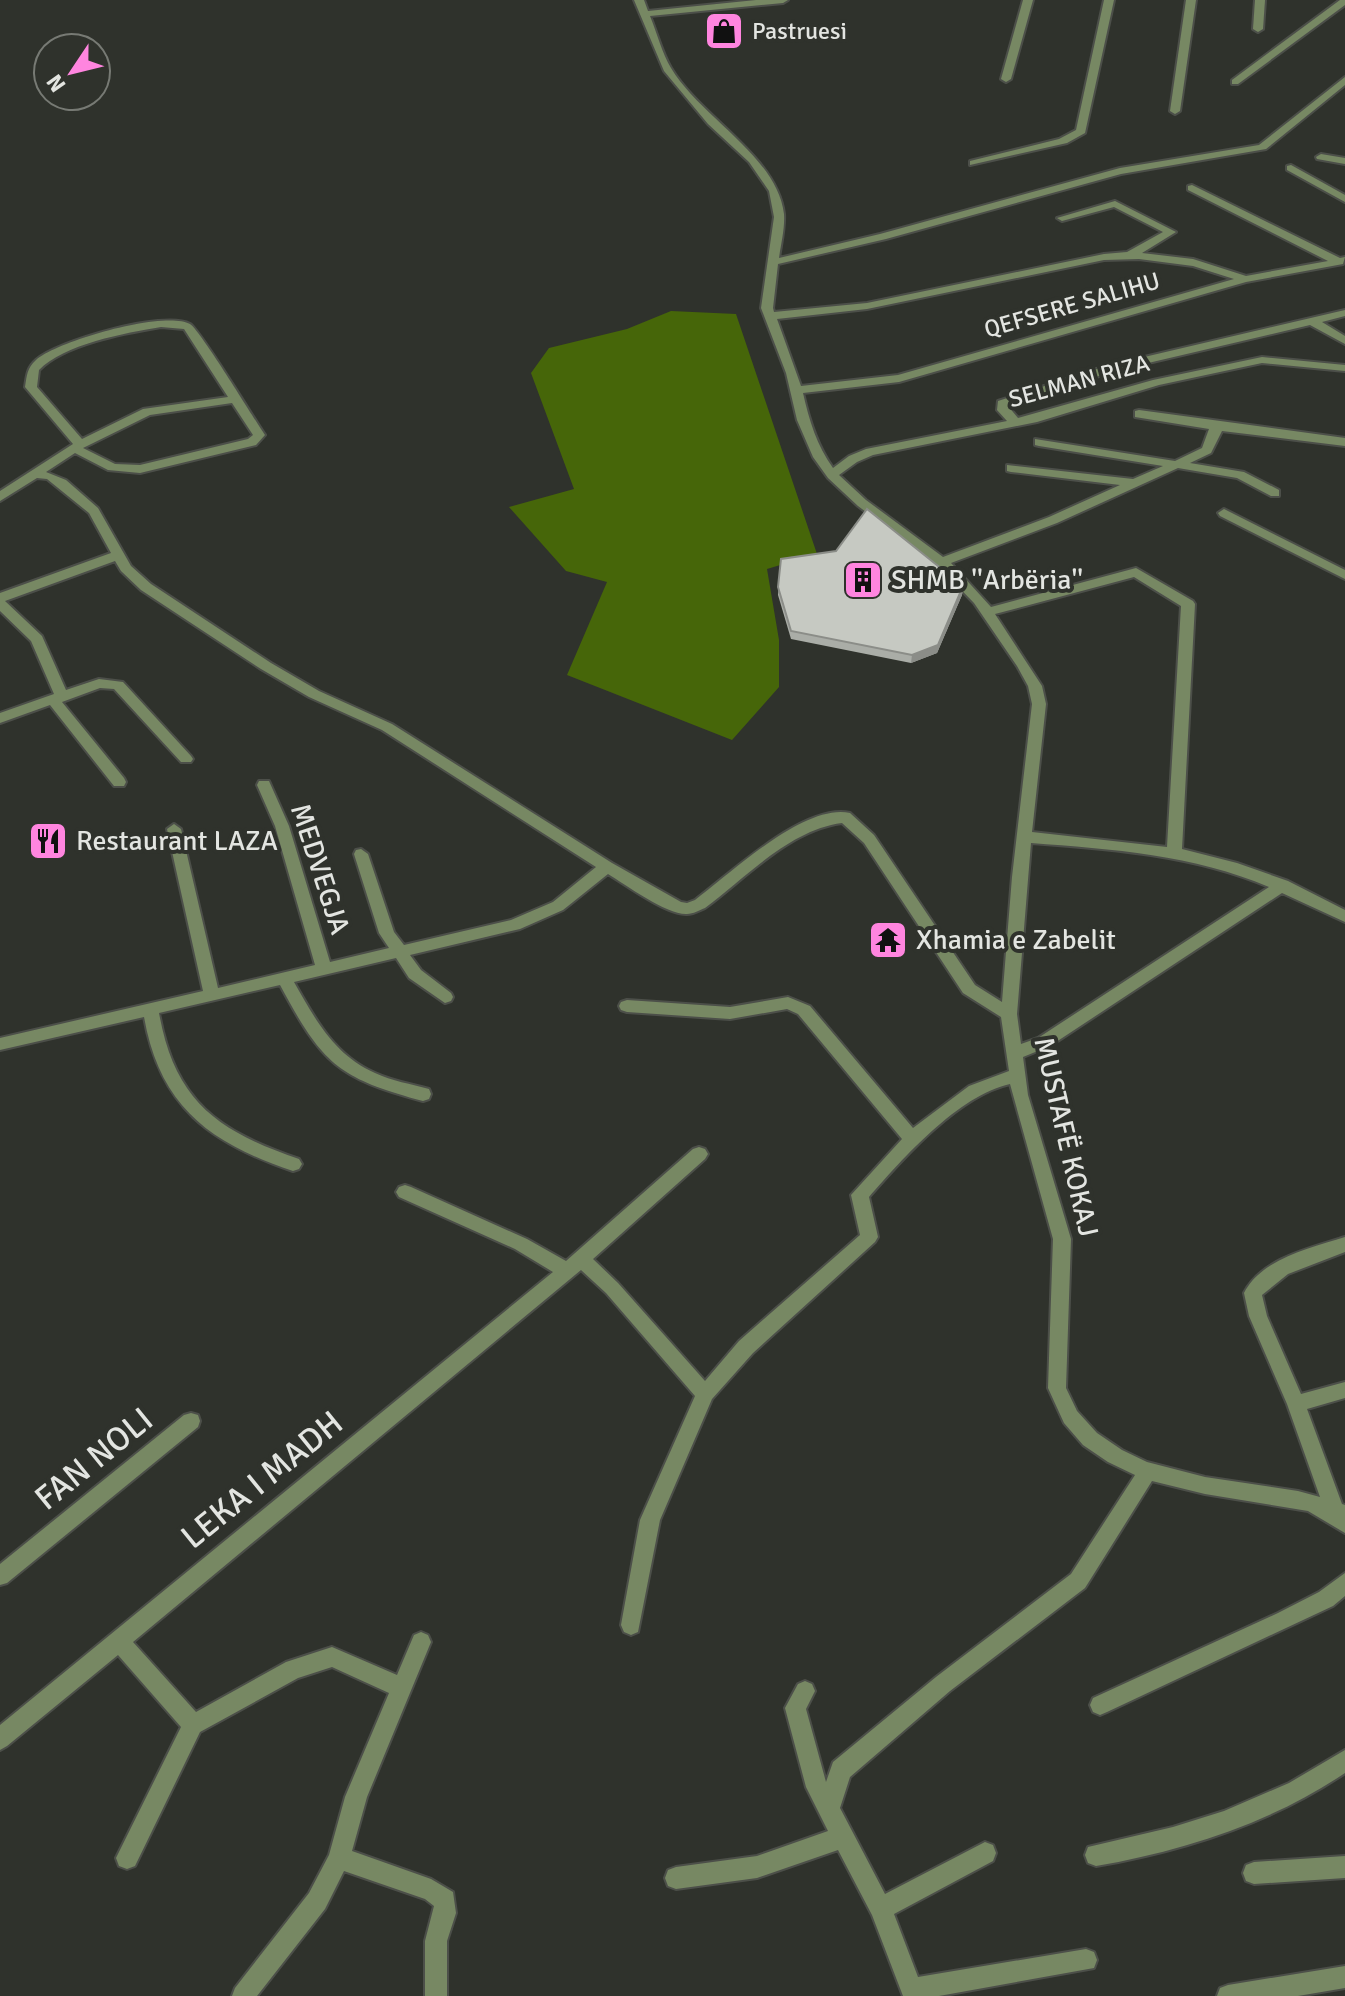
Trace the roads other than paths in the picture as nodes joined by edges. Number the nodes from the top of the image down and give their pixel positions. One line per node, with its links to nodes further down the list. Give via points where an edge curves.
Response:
1 (639, 0): 8 (street)
2 (783, 0): 8 (street)
3 (1028, 0): 10 (street)
4 (1109, 0): 16 (street, via 1081,131 1063,141)
5 (1191, 0): 13 (street)
6 (1260, 0): 9 (street)
7 (1343, 1): 12 (street)
8 (645, 14): 23 (street, via 667,69 711,122 753,160 774,191 779,217)
9 (1258, 29)
10 (1006, 79)
11 (1345, 80): 23 (street, via 1262,147 1120,171)
12 (1235, 82)
13 (1175, 111)
14 (1321, 157): 15 (street)
15 (1345, 161)
16 (974, 163)
17 (1291, 168): 19 (street)
18 (1192, 188): 22 (street)
19 (1345, 199)
20 (1062, 218): 21 (street, QEFSERE SALIHU, via 1115,204 1171,232)
21 (1131, 254): 24 (street, QEFSERE SALIHU); 26 (street, QEFSERE SALIHU, via 867,306)
22 (1342, 261): 24 (street)
23 (774, 262): 26 (street)
24 (1245, 279): 30 (street, QEFSERE SALIHU, via 899,378)
25 (1345, 313): 27 (street)
26 (769, 316): 30 (street)
27 (1314, 322): 28 (street); 33 (street, via 1058,383 1002,404)
28 (1345, 341)
29 (1345, 368): 33 (street, SELMAN RIZA, via 1262,360 1157,382)
30 (797, 390): 41 (street, via 809,440)
31 (237, 399): 37 (street, via 155,409); 37 (street, via 259,435 252,442 140,469 112,467); 37 (street, via 183,323 138,328 78,345 45,358 29,378 38,399)
32 (1139, 414): 34 (street)
33 (1015, 422): 41 (street, SELMAN RIZA, via 870,452)
34 (1220, 427): 36 (street); 38 (street, via 1207,450)
35 (1039, 442): 38 (street)
36 (1345, 442)
37 (77, 447): 40 (street)
38 (1174, 464): 42 (street); 43 (street, via 1240,475)
39 (1011, 468): 42 (street)
40 (36, 474): 44 (street); 46 (street, via 62,483 94,511)
41 (832, 475): 47 (street)
42 (1135, 483): 47 (street)
43 (1275, 493)
44 (0, 497)
45 (1224, 513): 48 (street)
46 (119, 555): 49 (street); 60 (street, via 146,587 266,666 387,727)
47 (942, 562): 50 (street, MUSTAFË KOKAJ)
48 (1345, 575)
49 (0, 601): 51 (street, via 37,639)
50 (988, 612): 57 (street, MUSTAFË KOKAJ, via 1035,686 1039,704); 58 (street, via 1136,572 1188,604)
51 (58, 699): 52 (street); 53 (street, via 99,683 118,685); 54 (street)
52 (0, 718)
53 (186, 759)
54 (119, 782)
55 (264, 785): 64 (street, MEDVEGJA, via 282,826)
56 (174, 829): 66 (street)
57 (1025, 837): 58 (street); 70 (street, MUSTAFË KOKAJ)
58 (1174, 852): 61 (street)
59 (361, 854): 63 (street, MEDVEGJA)
60 (607, 867): 63 (street, MEDVEGJA, via 558,906 515,925); 70 (street, via 688,909 805,827 845,817 869,839 969,989)
61 (1283, 885): 62 (street); 72 (street, via 1044,1042)
62 (1345, 916)
63 (397, 950): 64 (street, MEDVEGJA); 67 (street, MEDVEGJA, via 415,974)
64 (324, 968): 65 (street, MEDVEGJA)
65 (285, 979): 66 (street, MEDVEGJA); 74 (street, via 318,1040 341,1065 382,1085)
66 (212, 995): 69 (street, MEDVEGJA)
67 (445, 997)
68 (627, 1006): 75 (street, via 730,1013 788,1003 804,1010)
69 (151, 1011): 71 (street, MEDVEGJA); 77 (street, via 154,1041 191,1109 222,1135)
70 (1009, 1014): 72 (street, MUSTAFË KOKAJ)
71 (0, 1044)
72 (1013, 1054): 73 (street, MUSTAFË KOKAJ)
73 (1017, 1076): 75 (street, via 979,1086); 85 (street, MUSTAFË KOKAJ, via 1062,1239 1057,1388 1064,1411 1103,1447)
74 (423, 1094)
75 (914, 1141): 82 (street, via 860,1195 869,1237 746,1347)
76 (699, 1154): 80 (street, LEKA I MADH)
77 (293, 1164)
78 (405, 1192): 80 (street)
79 (1345, 1244): 83 (street, MUSTAFË KOKAJ, via 1277,1272 1253,1293)
80 (574, 1265): 82 (street, via 612,1288); 90 (street, LEKA I MADH)
81 (1345, 1390): 83 (street)
82 (705, 1394): 89 (street, via 650,1520)
83 (1296, 1404): 86 (street, MUSTAFË KOKAJ)
84 (191, 1421): 87 (street, FAN NOLI)
85 (1147, 1472): 86 (street, MUSTAFË KOKAJ, via 1313,1501); 98 (street, via 1078,1581 841,1770)
86 (1342, 1516)
87 (0, 1576)
88 (1345, 1583): 94 (street, via 1285,1620)
89 (631, 1625)
90 (118, 1640): 95 (street); 96 (street, LEKA I MADH)
91 (421, 1642): 92 (street)
92 (402, 1688): 95 (street, via 332,1657 293,1669); 103 (street, via 356,1797)
93 (805, 1691): 98 (street, via 795,1708 817,1787)
94 (1100, 1705)
95 (193, 1725): 102 (street)
96 (0, 1739)
97 (1345, 1761): 101 (street, via 1299,1790 1240,1814 1164,1841)
98 (829, 1807): 99 (street)
99 (843, 1837): 106 (street, via 757,1867); 107 (street)
100 (985, 1853): 107 (street)
101 (1096, 1855)
102 (127, 1858)
103 (339, 1858): 111 (street, via 317,1901); 112 (street, via 431,1890 445,1900 436,1941)
104 (1345, 1867): 105 (street)
105 (1254, 1873)
106 (676, 1878)
107 (881, 1909): 110 (street)
108 (1086, 1960): 110 (street)
109 (1345, 1977): 113 (street)
110 (913, 1992)
111 (243, 1996)
112 (436, 1996)
113 (1228, 1996)

